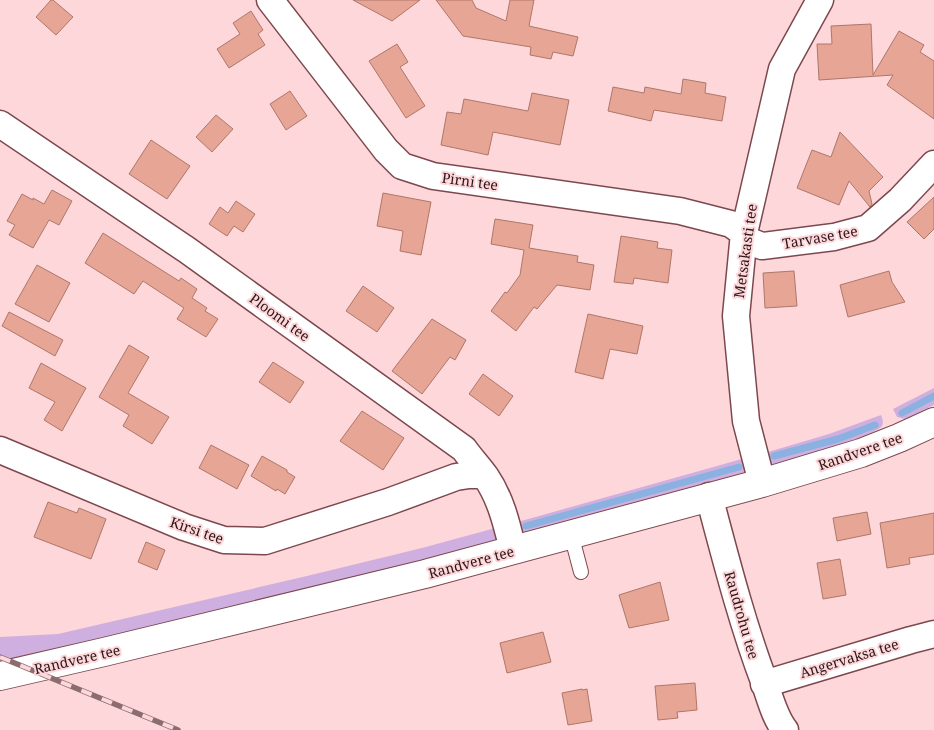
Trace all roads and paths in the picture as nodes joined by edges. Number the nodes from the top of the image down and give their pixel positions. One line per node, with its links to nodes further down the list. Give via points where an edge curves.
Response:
1 (270, 0): 5 (street, Pirni tee, via 386,150 402,166 433,176 680,211 731,224)
2 (820, 0): 5 (street, Metsakasti tee, via 782,69)
3 (0, 124): 8 (street, Ploomi tee, via 187,250 464,449)
4 (934, 164): 5 (street, Tarvase tee, via 868,228 834,237 762,246 749,241)
5 (744, 233): 9 (street, Metsakasti tee, via 736,316 746,420)
6 (934, 422): 9 (street, Randvere tee, via 861,453)
7 (0, 450): 8 (street, Kirsi tee, via 184,527 224,540 239,541 265,541 456,478 469,475)
8 (486, 477): 12 (street, Ploomi tee, via 502,508)
9 (762, 483): 10 (street, Randvere tee)
10 (709, 496): 11 (street, Randvere tee); 16 (street, Raudrohu tee)
11 (571, 534): 12 (street, Randvere tee); 13 (lane)
12 (513, 550): 15 (street, Randvere tee)
13 (581, 572)
14 (934, 634): 16 (street, Angervaksa tee)
15 (0, 676)
16 (764, 684): 17 (street, Raudrohu tee)
17 (784, 730)

